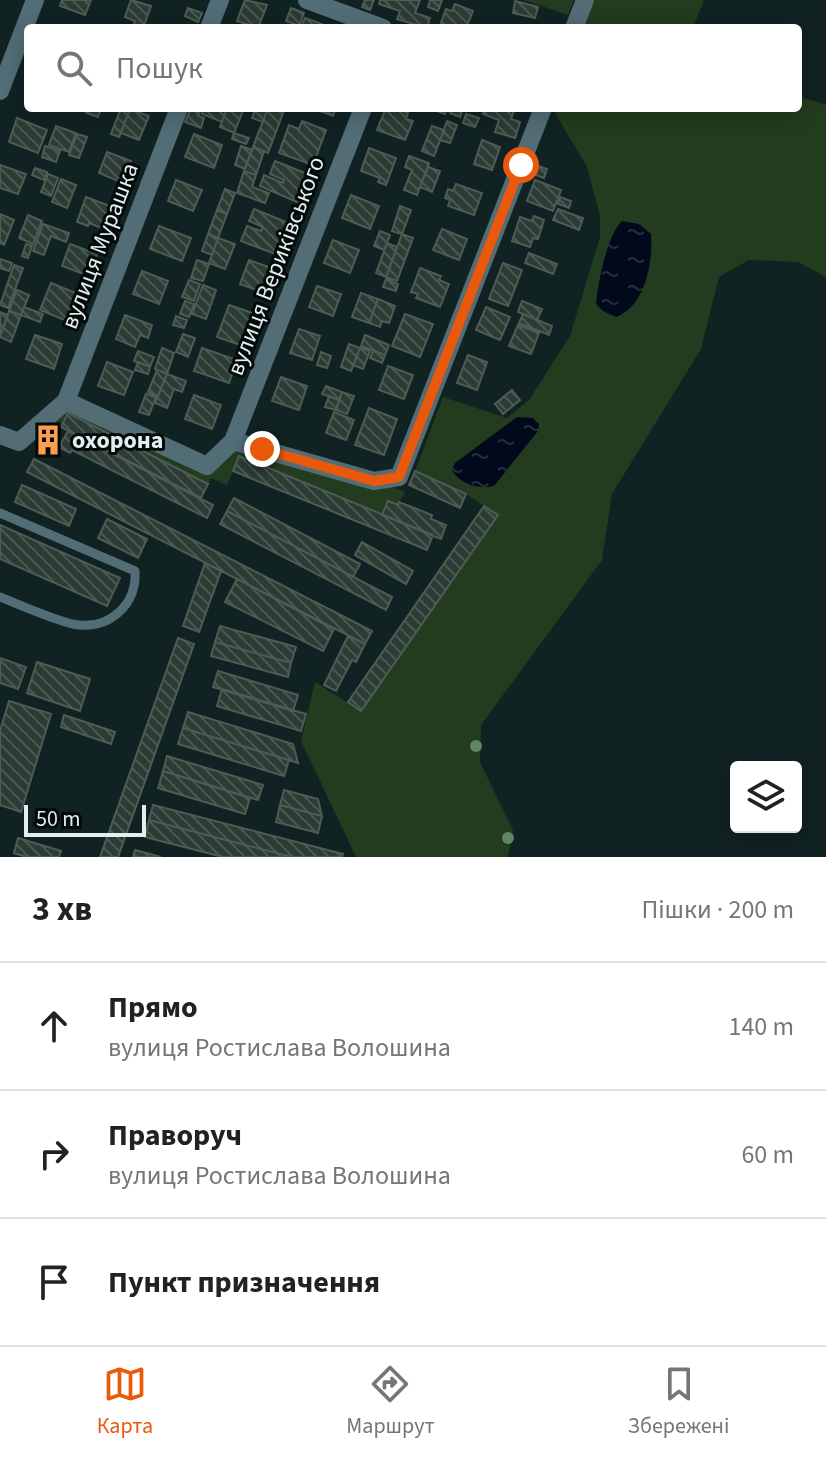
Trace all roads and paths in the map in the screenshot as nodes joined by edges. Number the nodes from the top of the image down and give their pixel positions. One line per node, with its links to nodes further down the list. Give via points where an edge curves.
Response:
1 (35, 0): 5 (street)
2 (220, 0): 6 (street)
3 (307, 0): 7 (street)
4 (585, 0): 8 (street)
5 (26, 24)
6 (211, 24)
7 (372, 24)
8 (576, 24)
9 (24, 29): 10 (street)
10 (0, 91)
11 (177, 112): 14 (street, вулиця Мурашка)
12 (361, 112): 16 (street, вулиця Вериківського)
13 (541, 112): 16 (street, via 399,477 374,481)
14 (66, 401): 15 (street, via 19,442); 16 (street, via 207,466)
15 (0, 435)
16 (233, 441)
17 (0, 513): 18 (lane, via 135,571 127,606 115,617 78,625)
18 (0, 597)

